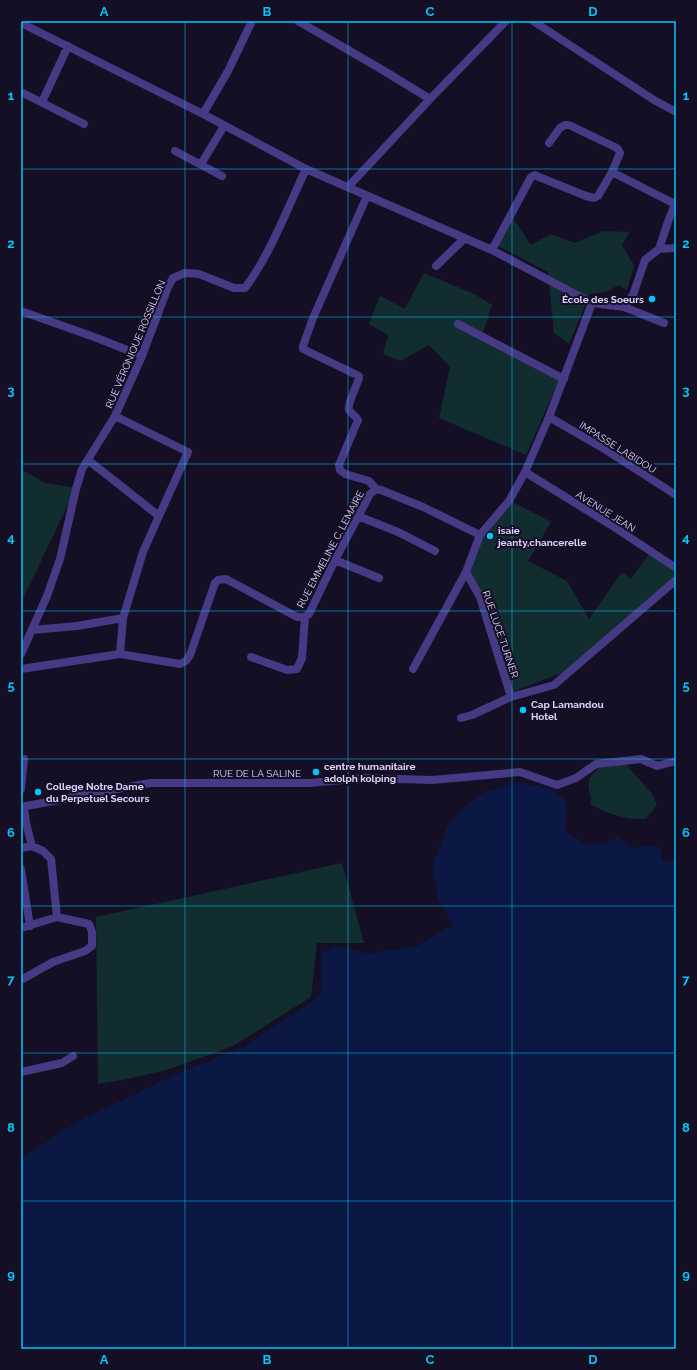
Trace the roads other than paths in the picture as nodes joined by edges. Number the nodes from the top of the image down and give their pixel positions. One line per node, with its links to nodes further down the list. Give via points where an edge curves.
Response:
1 (252, 21): 11 (street, via 228,71)
2 (298, 21): 8 (street)
3 (506, 21): 8 (street)
4 (533, 21): 10 (street)
5 (21, 23): 6 (street)
6 (68, 46): 9 (street); 11 (street)
7 (21, 92): 9 (street)
8 (430, 99): 20 (street)
9 (42, 102): 12 (street)
10 (676, 112)
11 (203, 114): 13 (street)
12 (84, 124)
13 (224, 126): 16 (street); 17 (street)
14 (549, 143): 18 (street, via 564,125 575,127 619,150)
15 (176, 151): 16 (street)
16 (201, 164): 19 (street)
17 (306, 169): 20 (street); 33 (street, RUE VÉRONIQUE ROSSILLON, via 267,252 245,288 234,288 199,274 185,273 173,278)
18 (612, 172): 22 (street); 26 (street, via 598,196 594,198 539,177 531,177)
19 (222, 176)
20 (348, 188): 21 (street)
21 (367, 196): 23 (street); 39 (street, via 313,318 303,349 359,376 348,406 358,420 339,465 345,474 369,481)
22 (676, 203): 25 (street)
23 (465, 238): 26 (street); 27 (street)
24 (676, 248): 25 (street)
25 (659, 249): 29 (street, via 645,260 633,295)
26 (492, 250): 28 (street)
27 (436, 266)
28 (592, 303): 29 (street); 34 (street)
29 (624, 308): 31 (street)
30 (21, 310): 33 (street)
31 (664, 323)
32 (458, 324): 34 (street)
33 (142, 356): 35 (street, RUE VÉRONIQUE ROSSILLON)
34 (564, 379): 36 (street)
35 (115, 416): 37 (street, RUE VÉRONIQUE ROSSILLON); 41 (street, via 188,452)
36 (549, 417): 38 (street); 40 (street, IMPASSE LABIDOU)
37 (88, 460): 41 (street); 52 (street, RUE VÉRONIQUE ROSSILLON, via 76,488 60,559 48,596)
38 (525, 472): 43 (street, via 509,501); 46 (street, AVENUE JEAN)
39 (376, 489): 42 (street, RUE EMMELINE C. LEMAIRE, via 370,494); 43 (street, RUE EMMELINE C. LEMAIRE, via 423,507)
40 (676, 495)
41 (159, 516): 51 (street, via 143,552)
42 (358, 516): 44 (street); 45 (street, RUE EMMELINE C. LEMAIRE)
43 (480, 535): 47 (street)
44 (435, 551)
45 (335, 560): 48 (street); 50 (street, RUE EMMELINE C. LEMAIRE, via 309,614)
46 (676, 568)
47 (466, 572): 57 (street); 58 (street, RUE LUCE TURNER, via 480,597)
48 (379, 578)
49 (676, 580): 58 (street, via 554,685)
50 (304, 617): 54 (street, RUE EMMELINE C. LEMAIRE, via 298,617 226,578 215,583 186,661 180,664); 55 (street, via 302,658 297,669 288,670)
51 (123, 618): 52 (street); 54 (street)
52 (32, 630): 53 (street, RUE VÉRONIQUE ROSSILLON)
53 (21, 654)
54 (120, 654): 56 (street, RUE EMMELINE C. LEMAIRE)
55 (251, 657)
56 (21, 669)
57 (413, 670)
58 (511, 697): 59 (street)
59 (461, 718)
60 (24, 759): 62 (street)
61 (676, 761): 63 (street, RUE DE LA SALINE, via 657,766 641,759 596,764 576,778 558,785 520,772 432,780 364,778 304,783 150,783)
62 (21, 789)
63 (22, 807): 64 (street)
64 (32, 846): 65 (street); 67 (street, via 43,851 51,859)
65 (21, 848)
66 (21, 869): 68 (street)
67 (57, 918): 68 (street); 70 (street, via 89,924 92,946 53,962)
68 (30, 926): 69 (street)
69 (21, 928)
70 (21, 980)
71 (74, 1056): 72 (street, via 62,1063)
72 (21, 1072)

